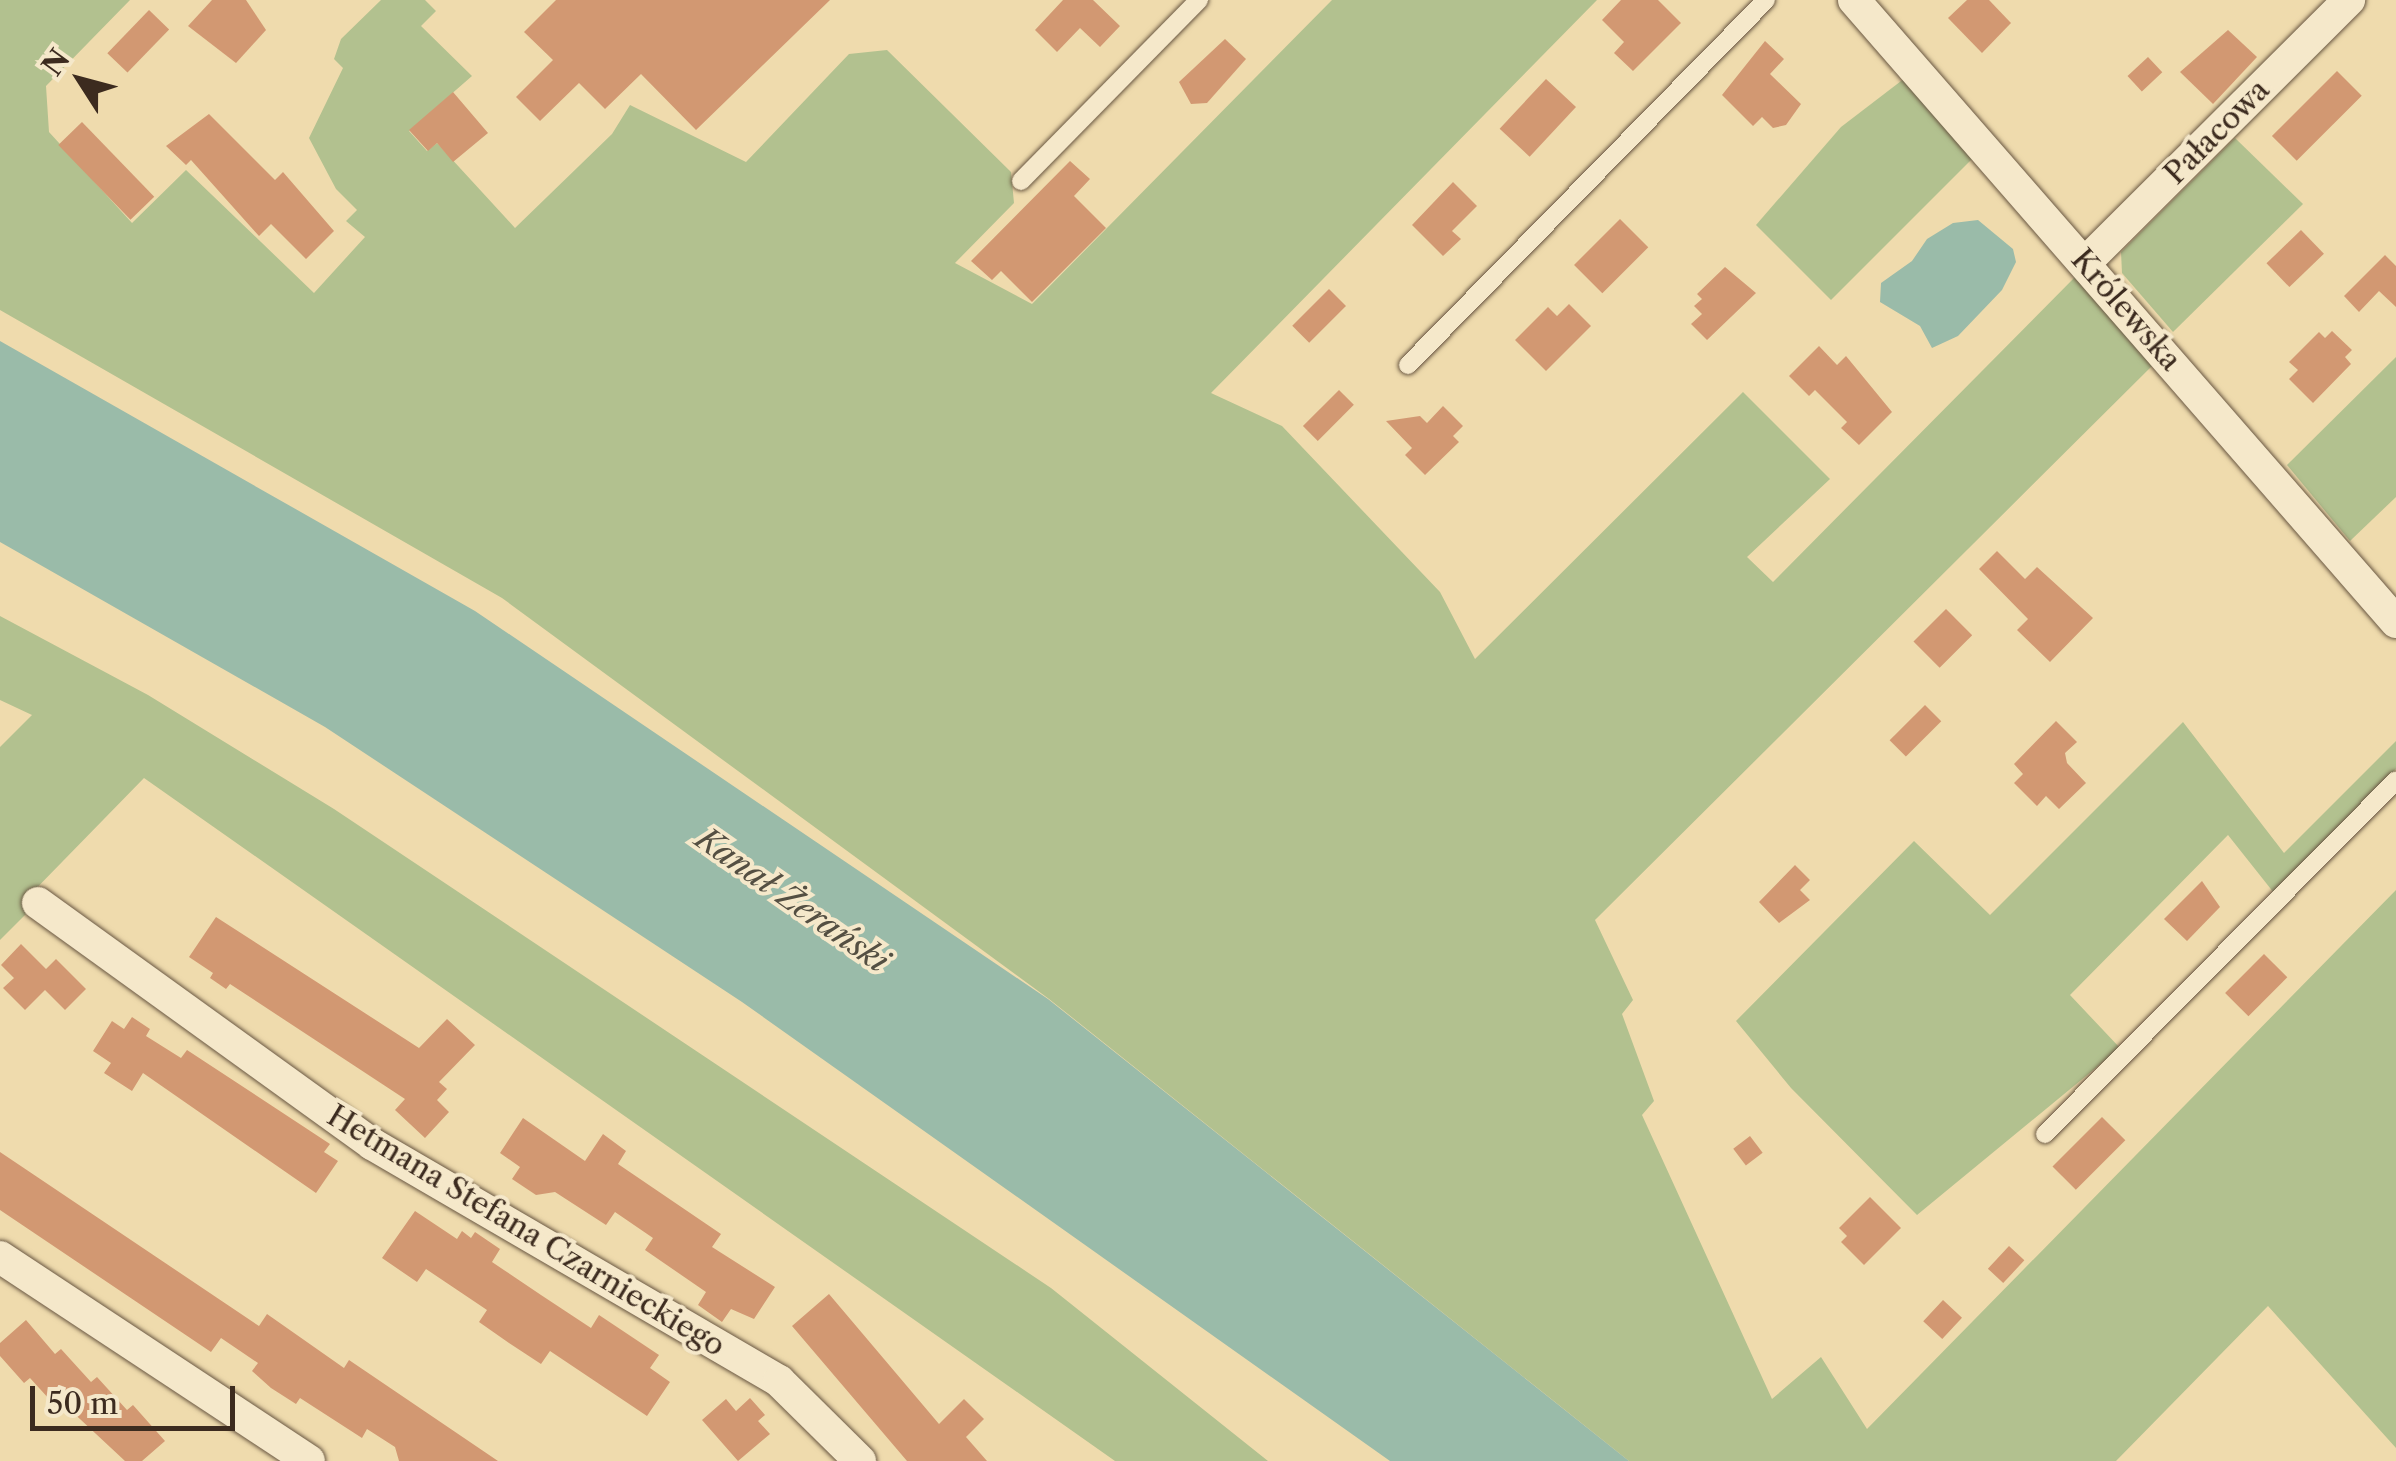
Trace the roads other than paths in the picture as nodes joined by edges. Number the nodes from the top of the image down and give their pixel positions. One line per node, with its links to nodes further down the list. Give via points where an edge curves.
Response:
1 (1199, 0): 5 (lane)
2 (1766, 0): 7 (lane)
3 (1854, 0): 6 (street, Królewska)
4 (2349, 0): 6 (street, Pałacowa)
5 (1021, 180)
6 (2085, 263): 8 (street, Królewska)
7 (1408, 365)
8 (2396, 622)
9 (2396, 781): 11 (lane)
10 (38, 903): 14 (street, Hetmana Stefana Czarnieckiego, via 372,1144 778,1381)
11 (2045, 1134)
12 (0, 1257): 13 (street)
13 (309, 1461)
14 (860, 1461)

